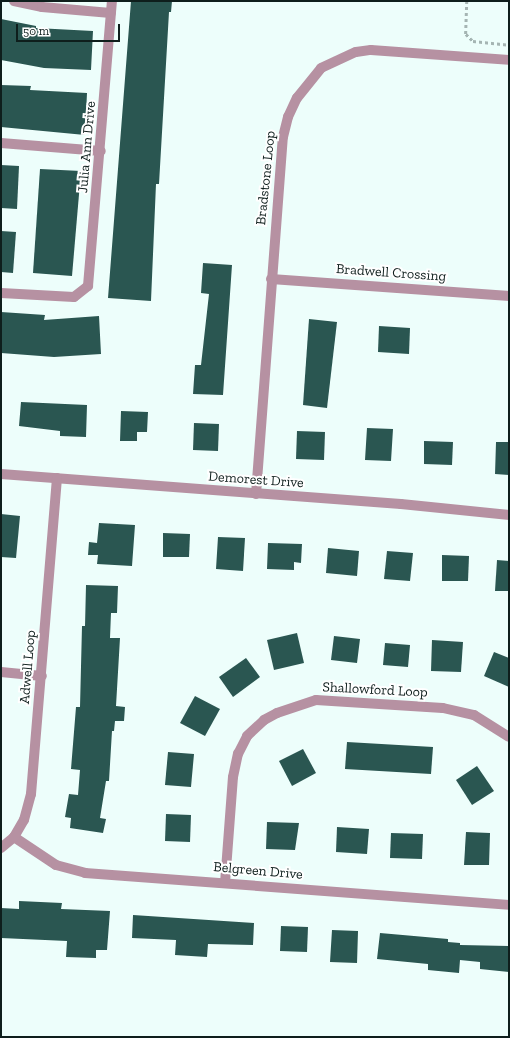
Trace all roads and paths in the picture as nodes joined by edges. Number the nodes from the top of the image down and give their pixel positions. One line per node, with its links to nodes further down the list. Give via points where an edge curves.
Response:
1 (14, 1): 4 (street, via 42,7)
2 (112, 1): 4 (street, Julia Ann Drive)
3 (467, 1): 5 (path, via 464,21 466,34 473,41)
4 (111, 13): 8 (street, Julia Ann Drive)
5 (509, 45)
6 (509, 60): 9 (street, Bradstone Loop, via 371,50 356,52 321,68 296,98 283,137)
7 (1, 143): 8 (street)
8 (101, 151): 10 (street, Julia Ann Drive, via 88,286 74,297)
9 (271, 279): 11 (street, Bradwell Crossing); 14 (street, Bradstone Loop)
10 (1, 293)
11 (509, 296)
12 (1, 474): 13 (street, Demorest Drive)
13 (57, 478): 14 (street, Demorest Drive); 17 (street, Adwell Loop)
14 (256, 494): 15 (street, Demorest Drive)
15 (509, 515)
16 (1, 672): 17 (street)
17 (42, 676): 19 (street, Adwell Loop, via 30,794 24,820)
18 (509, 737): 21 (street, Shallowford Loop, via 474,715 443,708 316,700 277,713 247,736 238,754 233,777)
19 (14, 837): 20 (street, Adwell Loop); 21 (street, Belgreen Drive, via 56,865 85,873)
20 (1, 848)
21 (225, 882): 22 (street, Belgreen Drive)
22 (509, 905)

